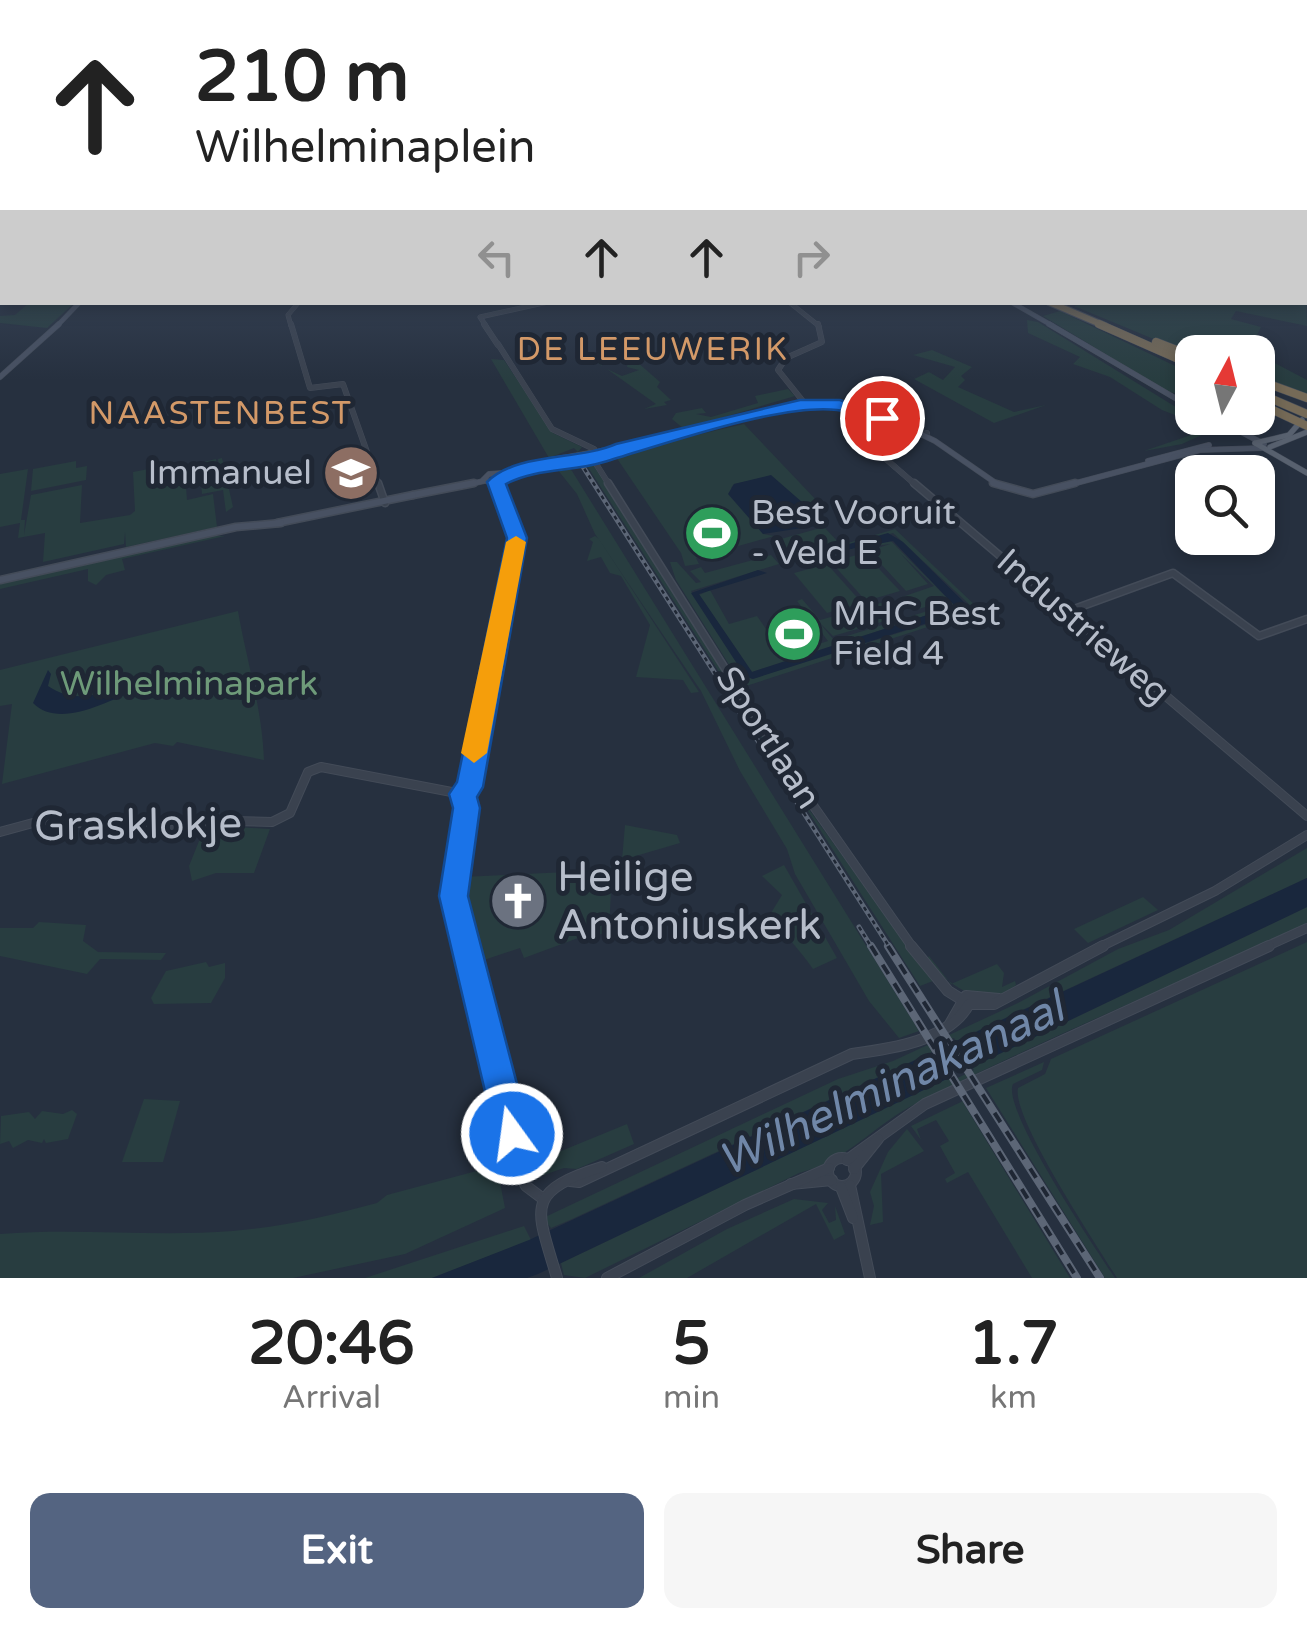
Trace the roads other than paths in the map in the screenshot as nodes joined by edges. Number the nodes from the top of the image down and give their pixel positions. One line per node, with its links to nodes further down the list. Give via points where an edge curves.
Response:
1 (77, 305): 10 (main road)
2 (296, 305): 31 (street, via 288,315 310,388 343,384)
3 (533, 305): 25 (street, Sportlaan, via 486,316 484,322 552,428)
4 (793, 305): 15 (street, via 824,340 786,358 778,370)
5 (1017, 305): 12 (main road)
6 (1056, 305): 9 (highway)
7 (1064, 305): 8 (highway)
8 (1175, 356)
9 (1175, 357)
10 (0, 377)
11 (1275, 386): 13 (highway)
12 (1175, 397)
13 (1307, 398)
14 (1275, 401): 17 (highway)
15 (805, 403): 18 (main road, via 840,405); 25 (main road)
16 (1275, 408): 17 (highway)
17 (1305, 418): 23 (main road, via 1289,435); 24 (main road)
18 (925, 434): 28 (main road, via 994,484 1033,494); 33 (street, Industrieweg, via 873,448)
19 (1239, 435): 22 (main road)
20 (1240, 435): 23 (main road)
21 (1244, 435): 23 (main road)
22 (1240, 444): 23 (main road); 28 (main road, via 1191,448)
23 (1263, 445): 24 (main road); 26 (main road); 27 (main road); 28 (main road, via 1200,450)
24 (1282, 445): 26 (main road)
25 (594, 454): 30 (main road); 41 (street, Sportlaan, via 798,784 900,931)
26 (1288, 458): 27 (main road)
27 (1307, 471)
28 (1114, 474)
29 (484, 480): 30 (main road); 31 (main road)
30 (497, 482): 36 (street, via 517,538 469,789)
31 (384, 502): 32 (main road)
32 (0, 580)
33 (1066, 612): 35 (street, via 1173,573); 37 (street, Industrieweg)
34 (1307, 619): 35 (street)
35 (1260, 636)
36 (461, 792): 38 (street, Grasklokje, via 312,769 290,813 277,821 169,830 44,820); 47 (street, via 467,808 454,896 458,919 518,1176)
37 (1307, 820)
38 (0, 832)
39 (1307, 835): 41 (street, via 1215,891 994,1004)
40 (1307, 928): 42 (street, via 925,1104)
41 (965, 1000): 43 (street, via 962,1019 901,1046 852,1054)
42 (851, 1165): 44 (street); 44 (street, via 836,1159)
43 (602, 1167): 45 (street)
44 (838, 1180): 46 (street); 48 (street)
45 (570, 1181): 47 (street)
46 (790, 1184): 50 (street)
47 (542, 1198): 49 (street, via 540,1220)
48 (854, 1219): 51 (street)
49 (557, 1278)
50 (606, 1278)
51 (870, 1278)

